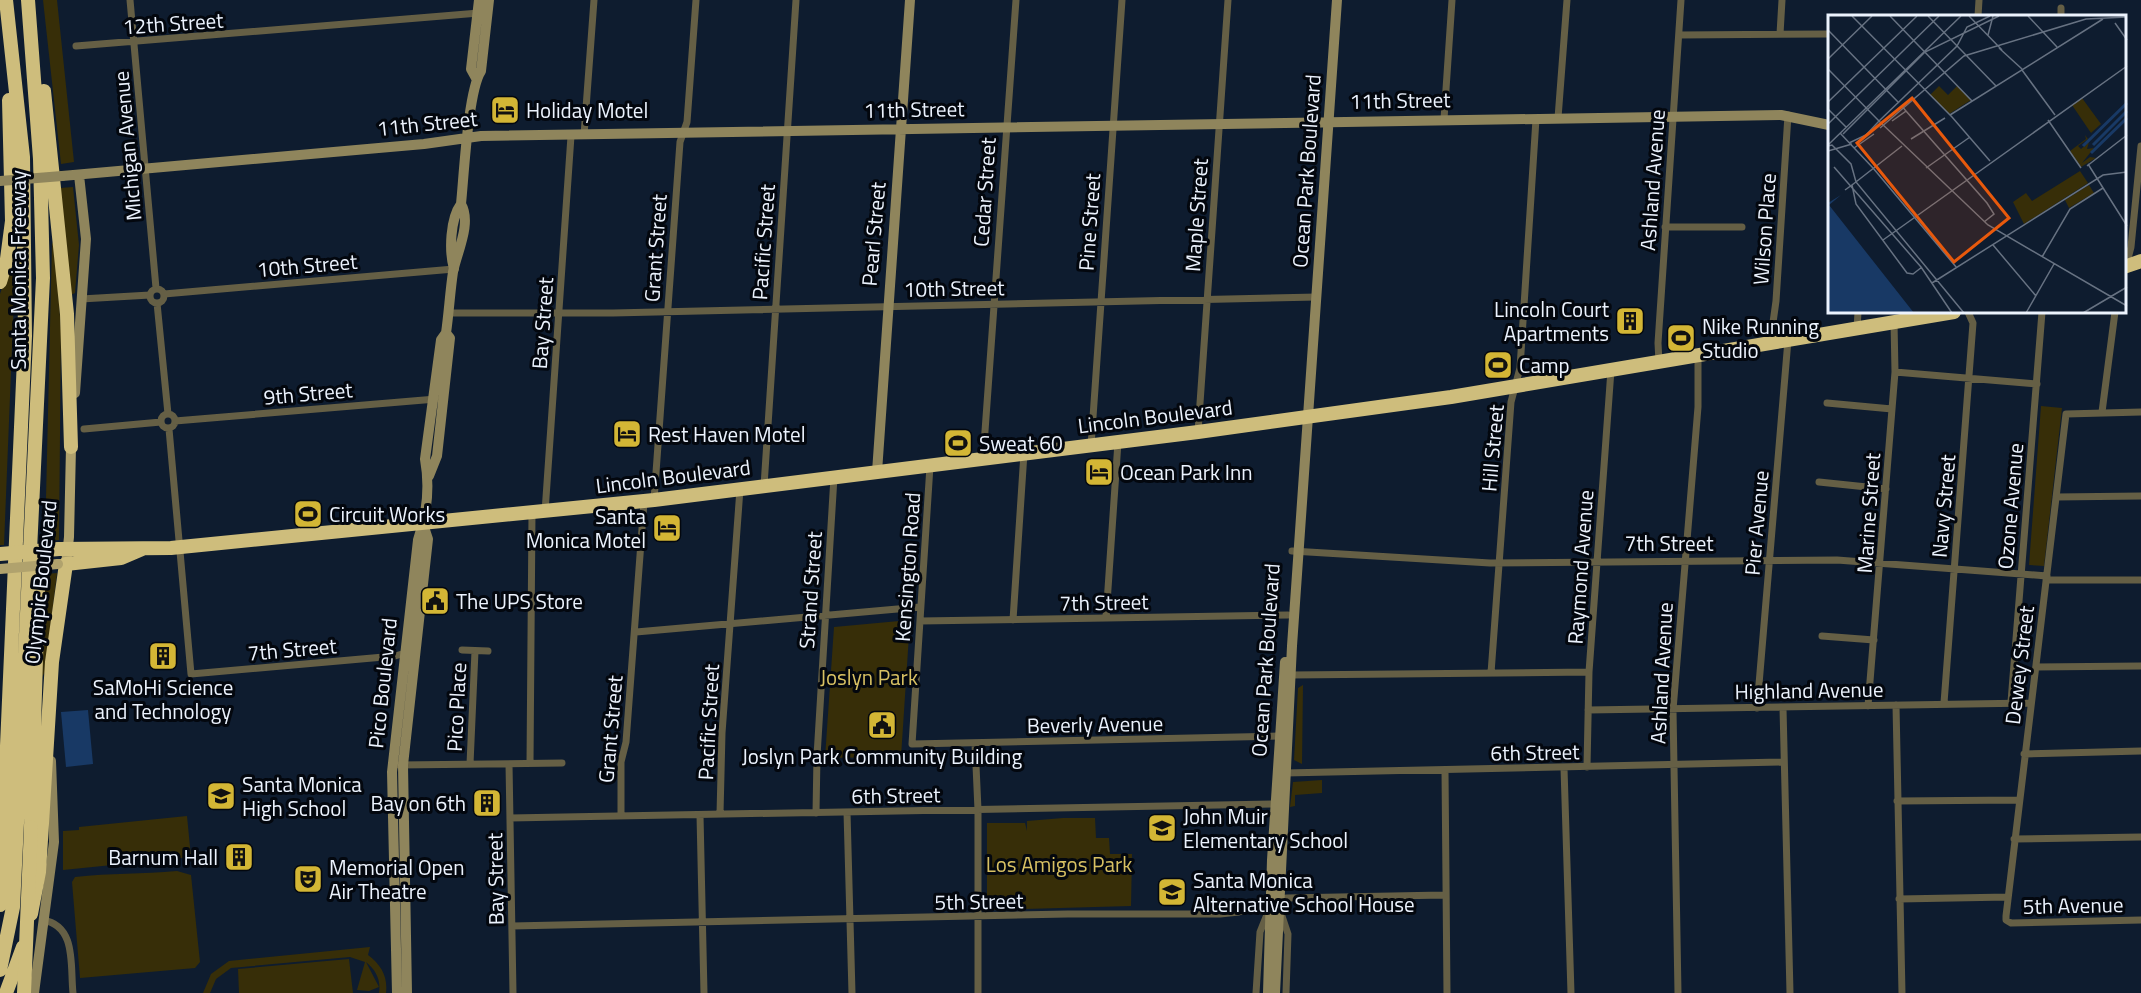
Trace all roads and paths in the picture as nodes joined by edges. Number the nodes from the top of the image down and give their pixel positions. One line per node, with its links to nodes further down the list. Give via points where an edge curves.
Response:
1 (6, 0): 29 (highway, Santa Monica Freeway)
2 (28, 0): 23 (highway, Santa Monica Freeway)
3 (130, 0): 27 (street, Michigan Avenue)
4 (479, 0): 20 (street, Pico Boulevard)
5 (489, 0): 20 (street, Pico Boulevard)
6 (594, 0): 43 (street)
7 (696, 0): 42 (street, Grant Street, via 687,122)
8 (796, 0): 41 (street, Pacific Street)
9 (910, 0): 40 (street, Pearl Street)
10 (1016, 0): 39 (street, Cedar Street)
11 (1122, 0): 37 (street, Pine Street)
12 (1228, 0): 36 (street, Maple Street)
13 (1337, 0): 35 (street, Ocean Park Boulevard)
14 (1452, 0): 33 (street)
15 (1567, 0): 32 (street)
16 (1681, 0): 26 (street, Ashland Avenue)
17 (1782, 0): 24 (street)
18 (1979, 0): 21 (street)
19 (2061, 8): 22 (street)
20 (483, 13): 27 (street, 12th Street); 45 (street, Pico Boulevard, via 471,69 476,78)
21 (1978, 15)
22 (2061, 15)
23 (30, 22): 101 (highway, via 40,59 60,237); 102 (highway, Santa Monica Freeway, via 40,159 43,278)
24 (1780, 34): 25 (street); 26 (street)
25 (1828, 34)
26 (1679, 35): 31 (street, Ashland Avenue)
27 (134, 42): 28 (street, 12th Street); 47 (street, Michigan Avenue)
28 (76, 46)
29 (14, 81): 56 (highway, via 8,106 12,221); 142 (highway, Santa Monica Freeway, via 26,227 22,424)
30 (1788, 115): 31 (street, 11th Street); 38 (street, 11th Street); 79 (street, Wilson Place)
31 (1673, 116): 32 (street, 11th Street); 50 (street, Ashland Avenue)
32 (1558, 118): 34 (street, 11th Street)
33 (1444, 119): 34 (street, 11th Street); 35 (street, 11th Street)
34 (1536, 119): 86 (street, Hill Street)
35 (1330, 121): 36 (street, 11th Street); 60 (street, Ocean Park Boulevard)
36 (1218, 123): 37 (street, 11th Street); 62 (street, Maple Street)
37 (1113, 124): 39 (street, 11th Street); 63 (street, Pine Street)
38 (1828, 125)
39 (1006, 127): 40 (street, 11th Street); 65 (street, Cedar Street)
40 (901, 128): 41 (street, 11th Street); 66 (street, Pearl Street)
41 (787, 130): 42 (street, 11th Street); 67 (street, Pacific Street)
42 (683, 132): 43 (street, 11th Street); 68 (street, Grant Street)
43 (584, 135): 44 (street, 11th Street)
44 (572, 136): 45 (street, 11th Street); 70 (street, Bay Street)
45 (468, 137): 47 (street, 11th Street); 55 (street, Pico Boulevard, via 451,257)
46 (2141, 146): 53 (street)
47 (145, 168): 48 (street, 11th Street); 57 (street, Michigan Avenue)
48 (79, 175): 49 (street, 11th Street, bridge); 61 (street, Olympic Boulevard, via 86,239)
49 (0, 181)
50 (1665, 227): 51 (street); 81 (street, Ashland Avenue)
51 (1742, 227)
52 (2141, 261): 54 (highway)
53 (2126, 264)
54 (2126, 268)
55 (454, 269): 58 (street, 10th Street); 69 (street, Pico Boulevard)
56 (0, 282)
57 (156, 288): 58 (street); 59 (street)
58 (164, 294): 64 (street)
59 (150, 295): 61 (street); 64 (street)
60 (1317, 297): 62 (street, 10th Street); 93 (street, Ocean Park Boulevard)
61 (81, 299): 101 (street, Olympic Boulevard)
62 (1207, 300): 63 (street, 10th Street); 98 (street, Maple Street)
63 (1100, 301): 65 (street, 10th Street); 100 (street, Pine Street)
64 (158, 303): 92 (street)
65 (993, 303): 66 (street, 10th Street); 104 (street, Cedar Street)
66 (887, 306): 67 (street, 10th Street); 106 (street, Pearl Street)
67 (775, 309): 68 (street, 10th Street); 109 (street, Pacific Street)
68 (667, 310): 70 (street, 10th Street); 114 (street, Grant Street)
69 (449, 313): 70 (street, 10th Street); 87 (street, Pico Boulevard, via 446,333 450,338)
70 (559, 313): 115 (street, Bay Street)
71 (1858, 314): 77 (street)
72 (1942, 314): 76 (highway, Lincoln Boulevard)
73 (1969, 314): 84 (street, Navy Street, via 1973,323)
74 (2042, 314): 85 (street, Ozone Avenue)
75 (2115, 314): 90 (street)
76 (1894, 322): 77 (highway, Lincoln Boulevard); 83 (street, Marine Street)
77 (1857, 329): 78 (highway, Lincoln Boulevard)
78 (1788, 340): 79 (highway, Lincoln Boulevard); 122 (street, Pier Avenue)
79 (1770, 344): 80 (highway, Lincoln Boulevard)
80 (1698, 356): 81 (highway, Lincoln Boulevard); 124 (street, Ashland Avenue, via 1698,407)
81 (1659, 362): 82 (highway, Lincoln Boulevard)
82 (1611, 370): 86 (highway, Lincoln Boulevard); 123 (street, Raymond Avenue)
83 (1895, 372): 84 (street); 89 (street, Marine Street)
84 (1970, 378): 85 (street); 129 (street, Navy Street)
85 (2037, 384): 130 (street, Ozone Avenue)
86 (1516, 387): 93 (highway, Lincoln Boulevard); 125 (street, Hill Street, via 1511,402)
87 (438, 399): 94 (street, 9th Street); 116 (street, Pico Boulevard, via 437,456 428,477)
88 (1827, 403): 89 (street)
89 (1892, 409): 111 (street, Marine Street)
90 (2102, 412): 91 (street); 113 (street, Dewey Street, via 2066,414)
91 (2141, 412)
92 (168, 414): 94 (street); 95 (street)
93 (1307, 417): 98 (highway, Lincoln Boulevard); 120 (street, Ocean Park Boulevard, via 1300,434)
94 (175, 421): 97 (street)
95 (161, 422): 96 (street); 97 (street)
96 (84, 429)
97 (169, 429): 117 (street)
98 (1198, 432): 99 (highway, Lincoln Boulevard)
99 (1118, 442): 100 (highway, Lincoln Boulevard); 136 (street)
100 (1091, 446): 103 (highway, Lincoln Boulevard)
101 (71, 447): 118 (main road, Olympic Boulevard)
102 (36, 452): 208 (highway, Santa Monica Freeway, via 14,907); 211 (highway, bridge, via 39,595)
103 (1024, 453): 104 (highway, Lincoln Boulevard); 137 (street)
104 (983, 459): 105 (highway, Lincoln Boulevard)
105 (930, 465): 106 (highway, Lincoln Boulevard); 133 (street, Kensington Road)
106 (877, 472): 107 (highway, Lincoln Boulevard)
107 (834, 477): 109 (highway, Lincoln Boulevard); 134 (street, Strand Street)
108 (1819, 482): 111 (street)
109 (764, 486): 110 (highway, Lincoln Boulevard)
110 (740, 489): 114 (highway, Lincoln Boulevard); 139 (street, Pacific Street)
111 (1886, 489): 127 (street, Marine Street)
112 (2141, 496): 113 (street)
113 (2056, 497): 131 (street, Dewey Street)
114 (649, 501): 115 (highway, Lincoln Boulevard); 140 (street, Grant Street)
115 (538, 513): 116 (highway, Lincoln Boulevard); 173 (street, Bay Street)
116 (423, 524): 117 (highway, Lincoln Boulevard); 145 (street, Pico Boulevard, via 428,539); 149 (street, Pico Boulevard)
117 (180, 547): 119 (highway, Lincoln Boulevard); 149 (street, 7th Street, via 191,674)
118 (63, 548): 119 (highway, Lincoln Boulevard); 121 (highway, Lincoln Boulevard, bridge); 126 (main road, Olympic Boulevard)
119 (142, 549): 126 (highway, Lincoln Boulevard, via 121,558)
120 (1295, 551): 125 (street, 7th Street); 135 (street, Ocean Park Boulevard); 144 (street, Ocean Park Boulevard)
121 (0, 554)
122 (1770, 558): 124 (street, 7th Street); 127 (street, 7th Street); 161 (street, Pier Avenue)
123 (1598, 560): 124 (street, 7th Street); 125 (street, 7th Street); 152 (street, Raymond Avenue)
124 (1685, 560): 164 (street, Ashland Avenue)
125 (1499, 562): 153 (street, Hill Street)
126 (62, 564): 128 (main road, Lincoln Boulevard, bridge); 165 (highway, Olympic Boulevard)
127 (1880, 564): 129 (street, 7th Street); 143 (street, Marine Street)
128 (0, 569)
129 (1955, 569): 130 (street, 7th Street); 157 (street, Navy Street)
130 (2021, 574): 131 (street, 7th Street); 156 (street, Ozone Avenue)
131 (2046, 578): 132 (street, 7th Street); 151 (street, Dewey Street)
132 (2141, 580)
133 (920, 607): 134 (street); 138 (street, Kensington Road)
134 (824, 615): 139 (street); 189 (street, Strand Street)
135 (1288, 615): 136 (street, 7th Street); 144 (street, Ocean Park Boulevard)
136 (1106, 618): 137 (street, 7th Street)
137 (1013, 620): 138 (street, 7th Street)
138 (920, 621): 168 (street, Kensington Road)
139 (730, 624): 140 (street); 190 (street, Pacific Street)
140 (636, 632): 192 (street, Grant Street, via 621,762)
141 (1822, 636): 143 (street)
142 (11, 640): 155 (highway); 200 (highway, Santa Monica Freeway)
143 (1874, 640): 160 (street, Marine Street)
144 (1289, 647): 154 (street, Ocean Park Boulevard, via 1287,672); 166 (street, Ocean Park Boulevard)
145 (417, 648): 149 (street, 7th Street); 177 (street, Pico Boulevard)
146 (462, 650): 147 (street)
147 (475, 651): 148 (street); 175 (street, Pico Place)
148 (488, 651)
149 (401, 658): 183 (street, Pico Boulevard)
150 (2141, 666): 151 (street)
151 (2036, 667): 158 (street, Dewey Street)
152 (1589, 672): 153 (street); 163 (street, Raymond Avenue)
153 (1491, 673): 154 (street)
154 (1291, 675): 180 (street, Ocean Park Boulevard)
155 (0, 689)
156 (2011, 702): 157 (street, Highland Avenue); 158 (street, Highland Avenue)
157 (1944, 703): 159 (street, Highland Avenue)
158 (2031, 703): 171 (street, Dewey Street)
159 (1896, 705): 160 (street, Highland Avenue); 185 (street)
160 (1868, 706): 162 (street, Highland Avenue)
161 (1757, 708): 162 (street, Highland Avenue); 164 (street, Highland Avenue)
162 (1784, 708): 172 (street)
163 (1588, 710): 164 (street, Highland Avenue); 179 (street, Raymond Avenue)
164 (1673, 710): 178 (street, Ashland Avenue)
165 (48, 724): 202 (street, Olympic Boulevard, via 54,842); 210 (highway, via 36,891 18,964)
166 (1279, 736): 167 (street, Beverly Avenue); 170 (street, Ocean Park Boulevard); 180 (street, via 1283,739)
167 (975, 743): 168 (street, Beverly Avenue); 187 (street)
168 (912, 744)
169 (2141, 751): 171 (street)
170 (1278, 754): 180 (street, via 1281,772); 186 (street, Ocean Park Boulevard)
171 (2024, 754): 184 (street, Dewey Street)
172 (1784, 762): 178 (street, 6th Street); 226 (street)
173 (530, 763): 174 (street); 176 (street)
174 (562, 763)
175 (470, 764): 176 (street); 177 (street)
176 (509, 764): 193 (street, Bay Street)
177 (403, 765): 183 (street); 215 (street, Pico Boulevard)
178 (1673, 765): 179 (street, 6th Street); 225 (street, Ashland Avenue)
179 (1587, 767): 181 (street, 6th Street)
180 (1286, 768): 182 (street, 6th Street, via 1310,773); 186 (street, Ocean Park Boulevard)
181 (1564, 768): 182 (street, 6th Street); 224 (street)
182 (1445, 770): 196 (street)
183 (392, 772): 214 (street, Pico Boulevard)
184 (2019, 800): 185 (street); 195 (street, Dewey Street)
185 (1897, 801): 198 (street)
186 (1279, 804): 187 (street, 6th Street); 199 (street, Ocean Park Boulevard)
187 (978, 810): 188 (street, 6th Street); 201 (street)
188 (847, 812): 189 (street, 6th Street); 205 (street)
189 (816, 813): 190 (street, 6th Street)
190 (720, 814): 191 (street, 6th Street)
191 (700, 815): 192 (street, 6th Street); 206 (street)
192 (621, 816): 193 (street, 6th Street)
193 (510, 818): 207 (street, Bay Street)
194 (2141, 837): 195 (street)
195 (2014, 839): 197 (street, Dewey Street)
196 (1444, 895): 199 (street, 5th Street); 223 (street)
197 (2008, 897): 198 (street); 203 (street, Dewey Street)
198 (1899, 899): 227 (street)
199 (1275, 903): 201 (street, 5th Street, via 1220,914); 219 (street, Ocean Park Boulevard, via 1260,932); 220 (street, Ocean Park Boulevard); 221 (street, Ocean Park Boulevard); 222 (street, Ocean Park Boulevard, via 1288,934)
200 (0, 905)
201 (978, 918): 205 (street, 5th Street); 218 (street)
202 (43, 920): 212 (street, Olympic Boulevard); 213 (street, via 58,926 68,937)
203 (2006, 920): 204 (street, 5th Avenue)
204 (2141, 920)
205 (848, 921): 206 (street, 5th Street); 209 (street)
206 (702, 922): 207 (street, 5th Street); 217 (street)
207 (512, 926): 216 (street, Bay Street)
208 (0, 970)
209 (851, 991)
210 (6, 993)
211 (24, 993)
212 (34, 993)
213 (73, 993)
214 (397, 993)
215 (407, 993)
216 (513, 993)
217 (704, 993)
218 (978, 993)
219 (1256, 993)
220 (1268, 993)
221 (1275, 993)
222 (1286, 993)
223 (1447, 993)
224 (1571, 993)
225 (1678, 993)
226 (1790, 993)
227 (1902, 993)

